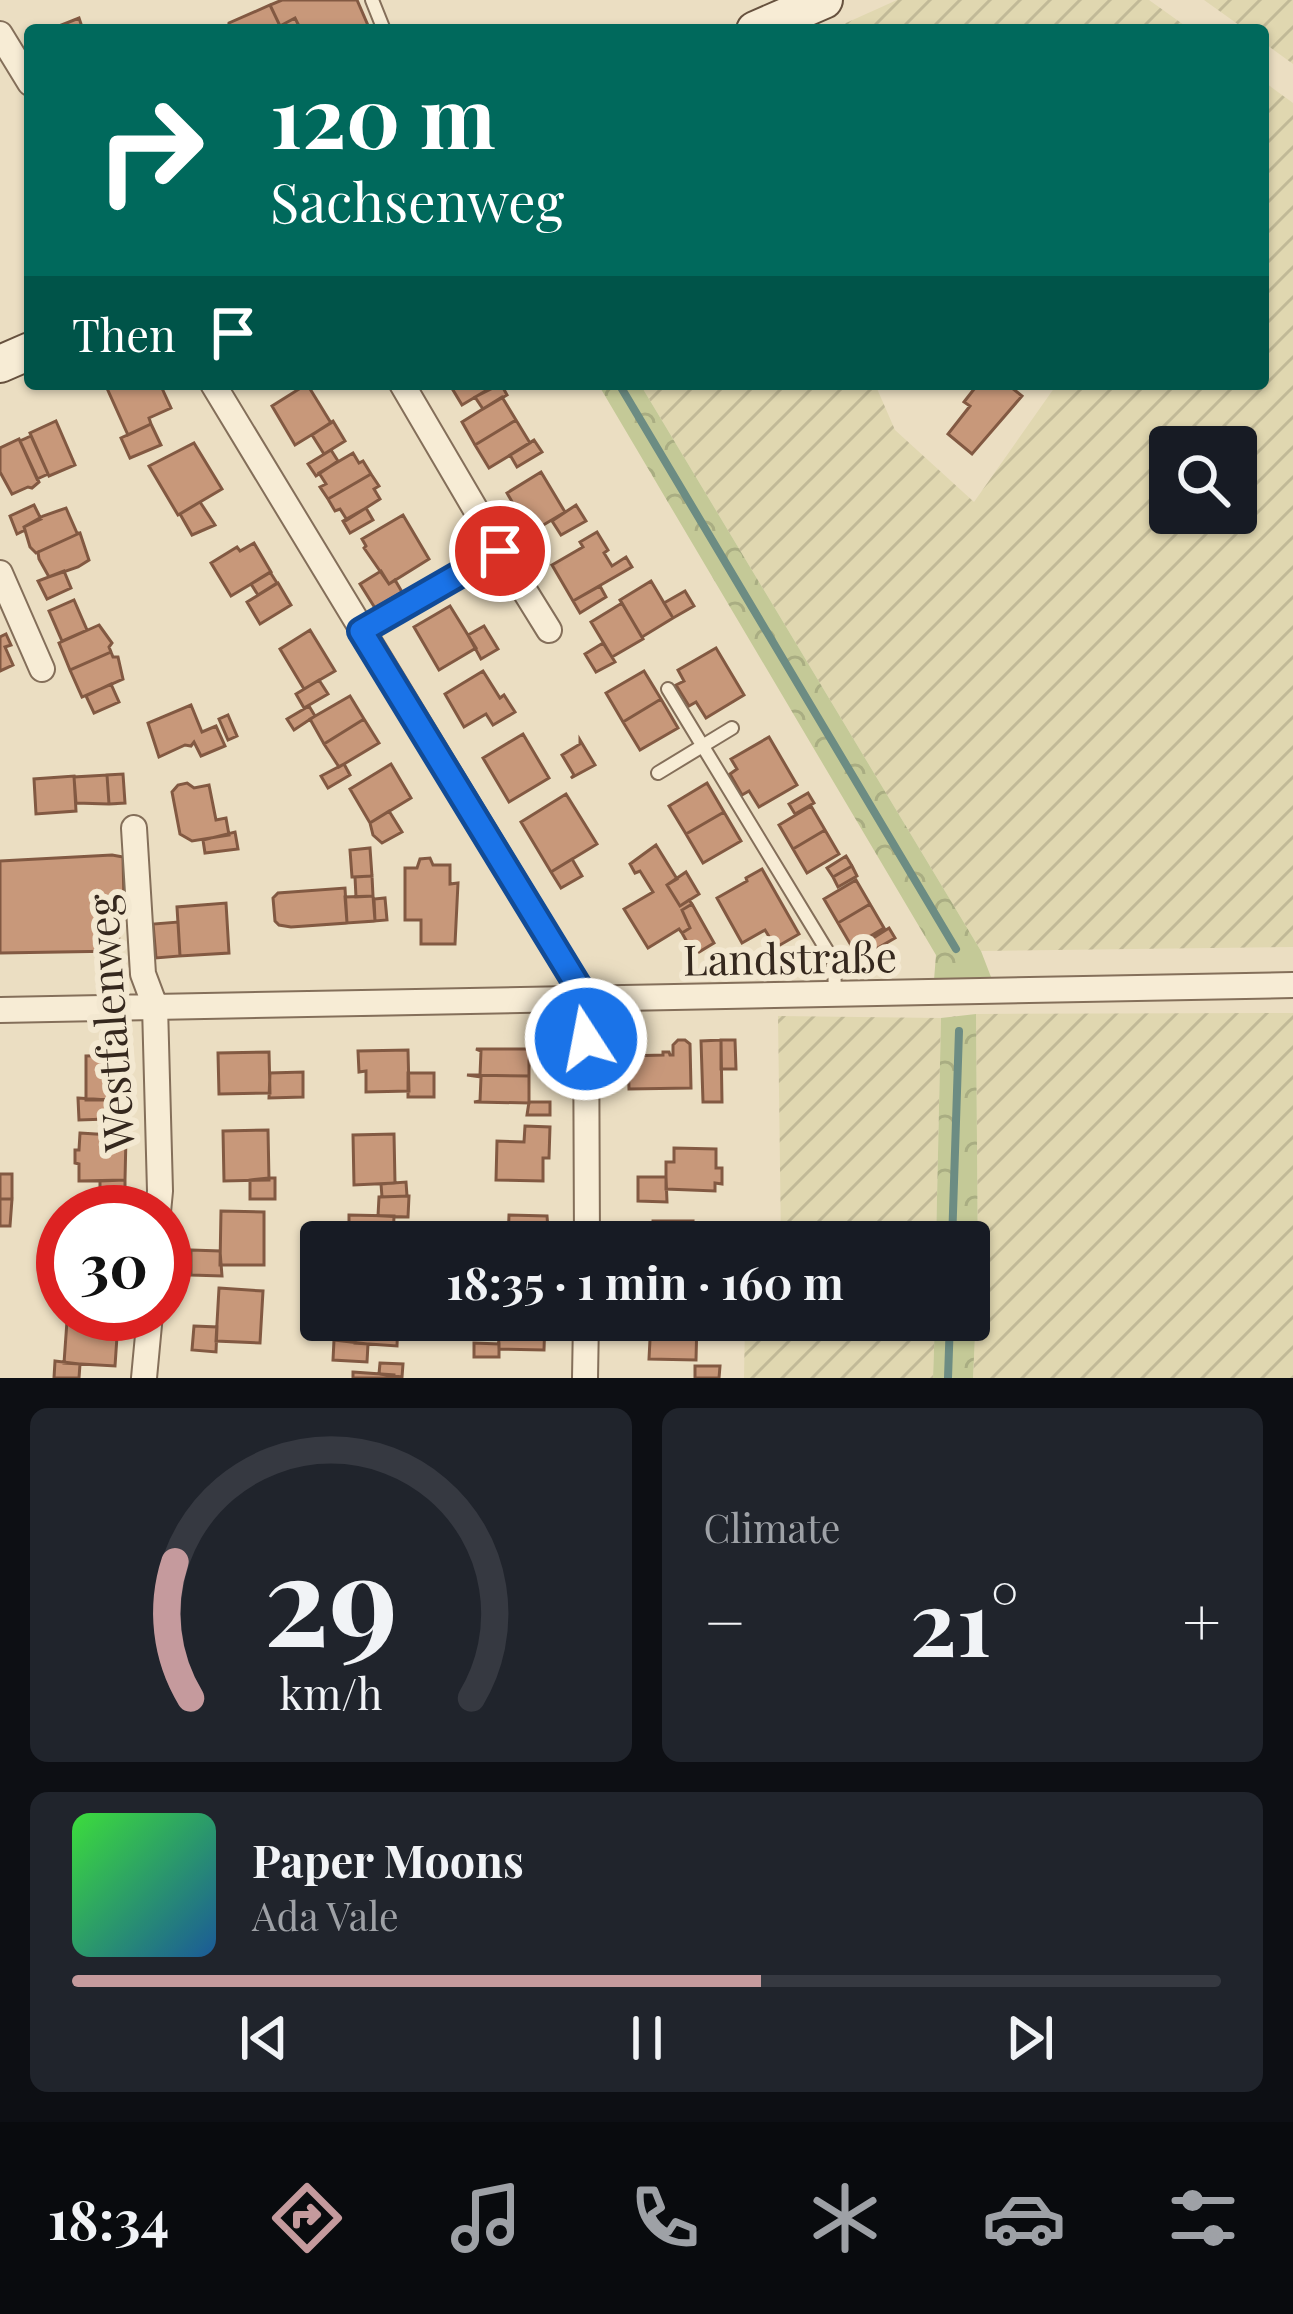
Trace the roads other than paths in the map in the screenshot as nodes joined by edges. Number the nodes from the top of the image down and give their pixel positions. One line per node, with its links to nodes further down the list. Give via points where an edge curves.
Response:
1 (824, 0): 2 (street)
2 (769, 24)
3 (0, 34): 4 (street)
4 (24, 73)
5 (217, 390): 10 (street)
6 (406, 390): 7 (street)
7 (500, 551): 9 (street); 10 (street)
8 (0, 573): 11 (street)
9 (549, 629)
10 (361, 631): 19 (street)
11 (42, 669)
12 (668, 689): 14 (lane)
13 (732, 728): 14 (lane)
14 (702, 746): 15 (lane); 18 (lane, via 834,962)
15 (658, 773)
16 (134, 828): 20 (street, Westfalenweg, via 142,974)
17 (1293, 985): 18 (street, Landstraße)
18 (835, 995): 19 (street, Landstraße)
19 (586, 999): 20 (street, Landstraße); 23 (street)
20 (154, 1006): 21 (street, Landstraße); 22 (street, Westfalenweg)
21 (0, 1010)
22 (157, 1185)
23 (587, 1221)
24 (148, 1341): 26 (street)
25 (586, 1341): 27 (street)
26 (145, 1378)
27 (586, 1378)

